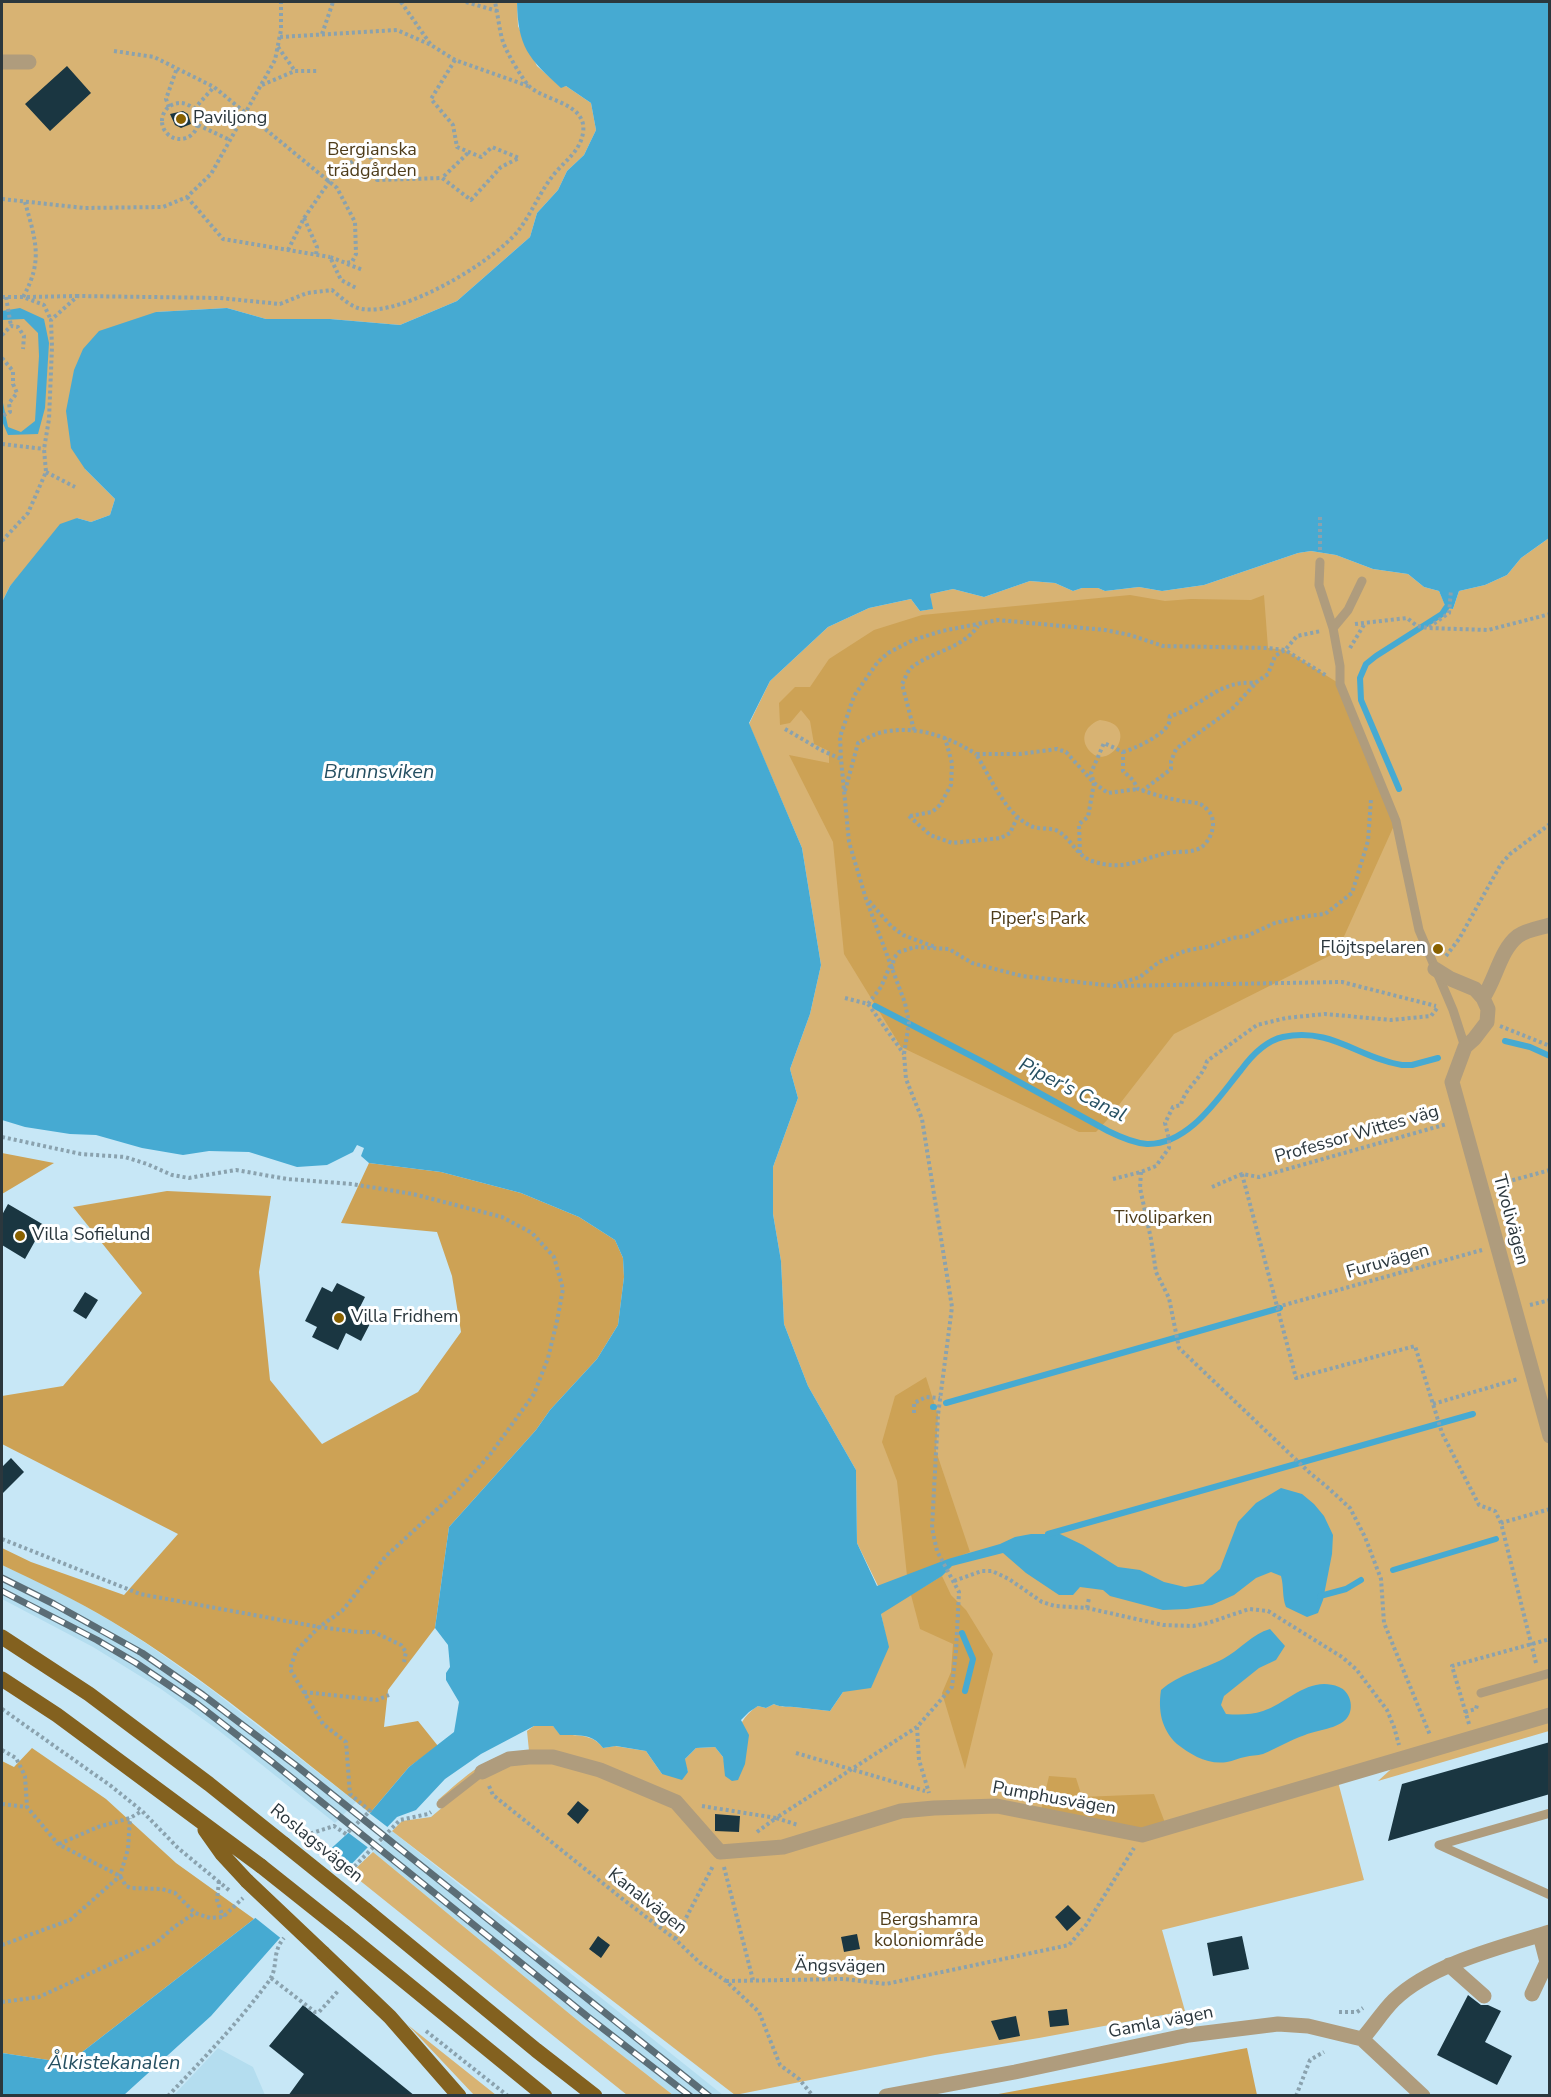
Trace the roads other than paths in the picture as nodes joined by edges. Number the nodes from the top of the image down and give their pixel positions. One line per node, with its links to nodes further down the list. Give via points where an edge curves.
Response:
1 (2, 62): 2 (street)
2 (29, 62)
3 (1320, 562): 5 (lane, via 1319,585)
4 (1362, 581): 5 (lane, via 1348,610)
5 (1333, 628): 7 (lane, via 1340,684 1396,821 1419,930)
6 (1550, 924): 8 (street, via 1519,935 1506,948)
7 (1435, 969): 8 (street, via 1450,979); 9 (lane)
8 (1488, 992): 9 (street, Tivolivägen, via 1487,1022)
9 (1465, 1047): 10 (street, Tivolivägen, via 1452,1082)
10 (1550, 1436)
11 (2, 1637): 28 (main road, Roslagsvägen, bridge, via 89,1694 209,1784)
12 (1550, 1673): 14 (lane)
13 (2, 1679): 19 (main road)
14 (1481, 1693)
15 (1550, 1715): 16 (street, Pumphusvägen, via 1142,1835 997,1806 933,1808 901,1811 783,1847 720,1852 676,1802 600,1770 553,1757 509,1759)
16 (482, 1772): 17 (lane)
17 (441, 1804)
18 (1550, 1813): 20 (lane, via 1439,1845)
19 (196, 1817): 26 (main road, bridge, via 247,1881 390,2017); 27 (main road, bridge)
20 (1550, 1895)
21 (1545, 1934): 22 (street); 23 (street, via 1547,1962)
22 (1449, 1965): 24 (street); 25 (street, via 1394,2000)
23 (1532, 1994)
24 (1485, 1996)
25 (1362, 2039): 29 (street, Gamla vägen, via 1308,2026 1278,2024 1188,2035); 30 (street, Gamla vägen)
26 (459, 2096)
27 (545, 2096)
28 (595, 2096)
29 (886, 2096)
30 (1423, 2096)

